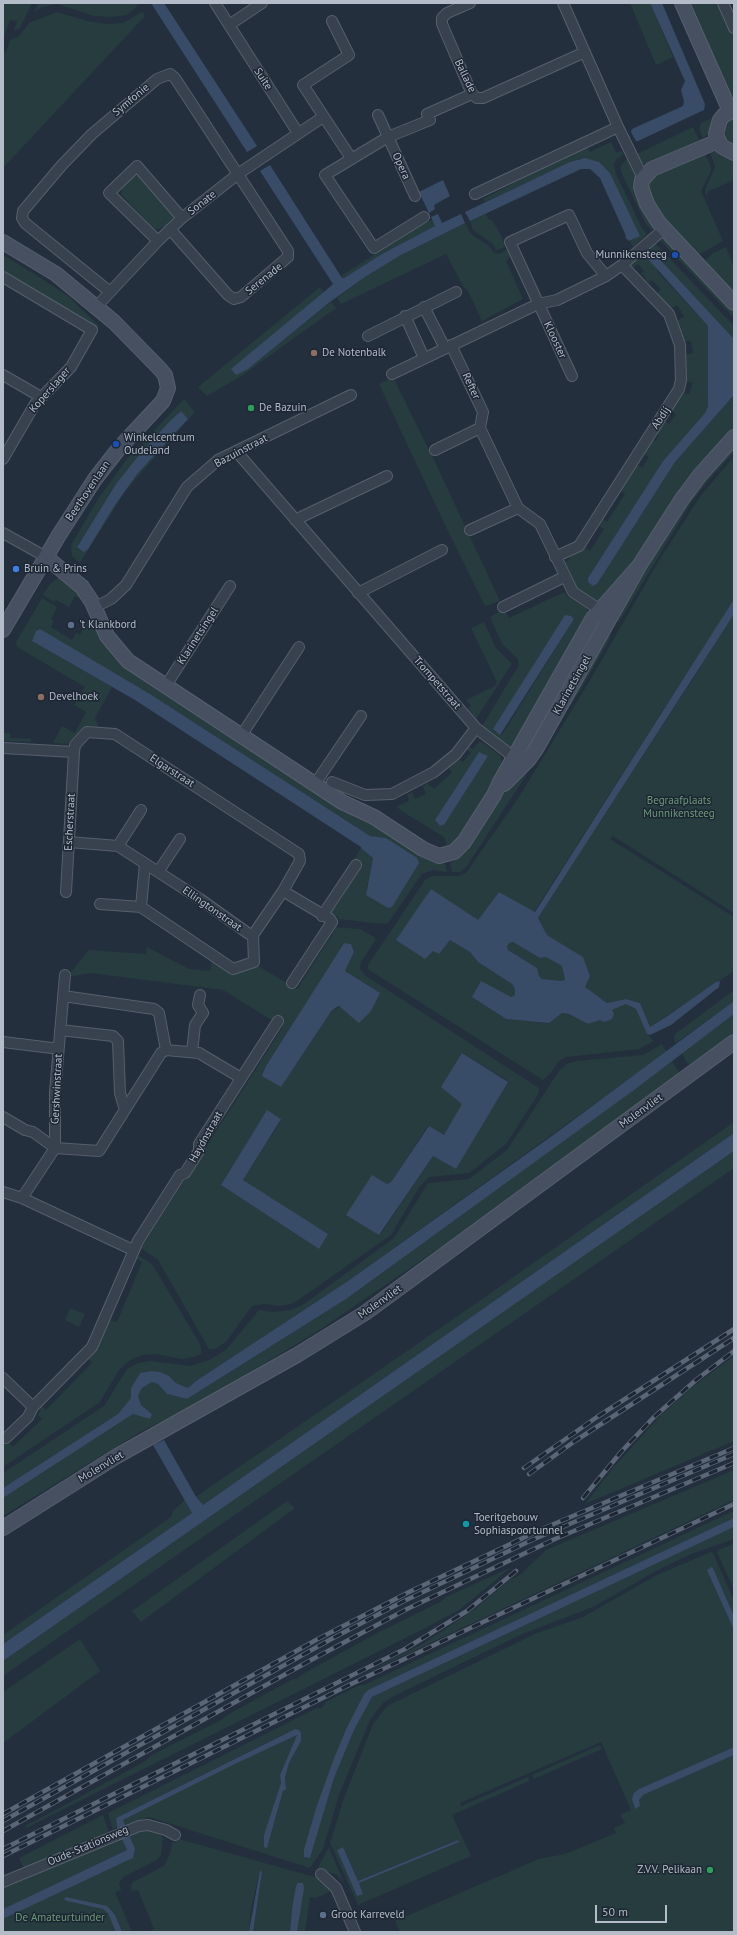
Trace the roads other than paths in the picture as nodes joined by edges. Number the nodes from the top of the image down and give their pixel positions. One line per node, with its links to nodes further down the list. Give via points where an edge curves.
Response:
1 (215, 3): 8 (street, Suite)
2 (262, 3): 8 (street)
3 (470, 3): 11 (street, Ballade, via 447,13 442,18 442,24)
4 (563, 3): 10 (street)
5 (682, 3): 12 (street)
6 (723, 3): 9 (street)
7 (332, 21): 14 (street, via 349,56 303,85)
8 (229, 25): 16 (street, Suite)
9 (734, 28)
10 (585, 52): 11 (street, Ballade, via 483,98 477,98); 15 (street)
11 (472, 94): 17 (street)
12 (732, 111): 18 (street, via 720,120 717,127)
13 (378, 115): 17 (street, Opera)
14 (323, 117): 16 (street, Sonate); 20 (street)
15 (618, 127): 22 (street); 23 (street)
16 (298, 133): 21 (street, Sonate)
17 (388, 137): 20 (street); 24 (street, Opera)
18 (718, 141): 19 (street, via 727,151); 22 (street, via 652,169)
19 (734, 153)
20 (351, 158): 25 (street, via 326,175 374,248)
21 (238, 174): 26 (street, Sonate); 27 (street, Serenade, via 288,251 285,262 241,297 234,299); 34 (street, Symfonie, via 170,74 157,79 139,93 79,147 23,211 22,218)
22 (644, 178): 28 (street, via 641,187 643,196 650,211)
23 (475, 194)
24 (415, 196)
25 (424, 217)
26 (182, 218): 27 (street, Sonate); 29 (street, via 137,166 109,193)
27 (170, 229): 29 (street, Sonate)
28 (664, 229): 31 (street); 36 (street)
29 (158, 241): 34 (street, Sonate)
30 (3, 242): 38 (street, Beethovenlaan, via 56,274)
31 (622, 265): 32 (street); 61 (street, Abdij, via 669,314 680,345 679,389 579,546)
32 (606, 276): 37 (street, via 557,300); 37 (street, via 587,253 569,215 510,242)
33 (3, 277): 47 (street, Koperslager, via 92,330 71,367)
34 (110, 292): 38 (street, Sonate)
35 (456, 292): 39 (street)
36 (734, 303)
37 (538, 304): 42 (street); 46 (street, Klooster)
38 (96, 307): 60 (street, Beethovenlaan, via 126,333 160,369 167,382 168,393 104,467)
39 (424, 307): 40 (street); 42 (street)
40 (405, 316): 41 (street); 43 (street)
41 (368, 336)
42 (448, 347): 43 (street); 49 (street, Refter, via 483,412)
43 (424, 358): 44 (street)
44 (392, 374)
45 (3, 375): 47 (street)
46 (572, 376)
47 (47, 394): 53 (street, Koperslager)
48 (351, 395): 52 (street, Bazuinstraat)
49 (480, 428): 51 (street); 55 (street, Refter)
50 (734, 437): 67 (street, Klarinetsingel, via 687,493 639,566 633,581)
51 (435, 450)
52 (236, 451): 56 (street, Trompetstraat); 65 (street, Bazuinstraat, via 218,460 187,487 126,585 111,599)
53 (3, 459)
54 (387, 476): 56 (street)
55 (518, 508): 57 (street); 61 (street, Refter, via 540,524)
56 (295, 520): 64 (street, Trompetstraat)
57 (470, 530)
58 (3, 533): 60 (street)
59 (442, 550): 64 (street)
60 (46, 557): 65 (street, Klarinetsingel, via 80,584); 68 (street, Beethovenlaan)
61 (555, 558): 62 (street, Refter)
62 (564, 577): 66 (street); 67 (street, Refter, via 573,592)
63 (230, 586): 70 (street, Klarinetsingel)
64 (358, 593): 72 (street, Trompetstraat)
65 (95, 607): 70 (street, Klarinetsingel, via 107,636 117,649 128,661)
66 (503, 607)
67 (606, 613): 76 (street, Klarinetsingel, via 547,730 529,759)
68 (3, 630)
69 (299, 647): 73 (street)
70 (165, 686): 73 (street, Klarinetsingel)
71 (361, 716): 78 (street)
72 (476, 728): 76 (street, Trompetstraat); 77 (street, via 456,754 434,772 392,794 365,795)
73 (241, 736): 78 (street, Klarinetsingel)
74 (3, 748): 75 (street)
75 (74, 752): 81 (street, Escherstraat); 86 (street, Elgarstraat, via 74,745 87,732 115,734 300,854 300,861)
76 (518, 763): 78 (street, Klarinetsingel, via 458,849 440,856 342,802)
77 (332, 782)
78 (315, 784)
79 (141, 810): 82 (street)
80 (180, 839): 85 (street)
81 (69, 842): 82 (street, Ellingtonstraat); 87 (street, Escherstraat)
82 (118, 846): 83 (street, Ellingtonstraat)
83 (145, 864): 85 (street, Ellingtonstraat); 89 (street)
84 (356, 864): 90 (street)
85 (158, 872): 91 (street, Ellingtonstraat)
86 (283, 891): 90 (street); 91 (street, Elgarstraat)
87 (66, 892)
88 (100, 904): 89 (street, Ellingtonstraat)
89 (141, 907): 91 (street, Ellingtonstraat, via 233,969 254,962)
90 (322, 916): 93 (street, via 332,922)
91 (253, 935)
92 (65, 975): 95 (street, Gershwinstraat)
93 (292, 983)
94 (200, 995): 102 (street, via 198,1005 202,1013 195,1025)
95 (63, 996): 97 (street, Gershwinstraat); 101 (street, via 154,1009 159,1013)
96 (278, 1021): 103 (street, Haydnstraat)
97 (60, 1030): 100 (street, Gershwinstraat); 104 (street, via 113,1036 118,1041 120,1093)
98 (3, 1042): 100 (street, via 52,1048)
99 (734, 1042): 113 (street, Molenvliet, via 365,1313 297,1355 111,1460)
100 (59, 1046): 106 (street, Gershwinstraat, via 55,1092)
101 (166, 1050): 102 (street); 104 (street, via 161,1053)
102 (192, 1052): 103 (street, via 200,1053)
103 (241, 1078): 109 (street, Haydnstraat, via 199,1144 199,1151 185,1173 180,1174)
104 (125, 1110): 106 (street, via 99,1151)
105 (3, 1117): 106 (street, via 33,1132)
106 (55, 1148): 108 (street)
107 (3, 1192): 108 (street)
108 (22, 1198): 109 (street)
109 (133, 1250): 111 (street, Haydnstraat, via 92,1347)
110 (3, 1378): 111 (street)
111 (33, 1407): 112 (street, Haydnstraat, via 28,1417)
112 (6, 1438)
113 (3, 1528)
114 (175, 1835): 116 (street, Oude-Stationsweg, via 148,1825 124,1831)
115 (321, 1874): 117 (street, via 336,1888)
116 (3, 1882)
117 (355, 1932)

